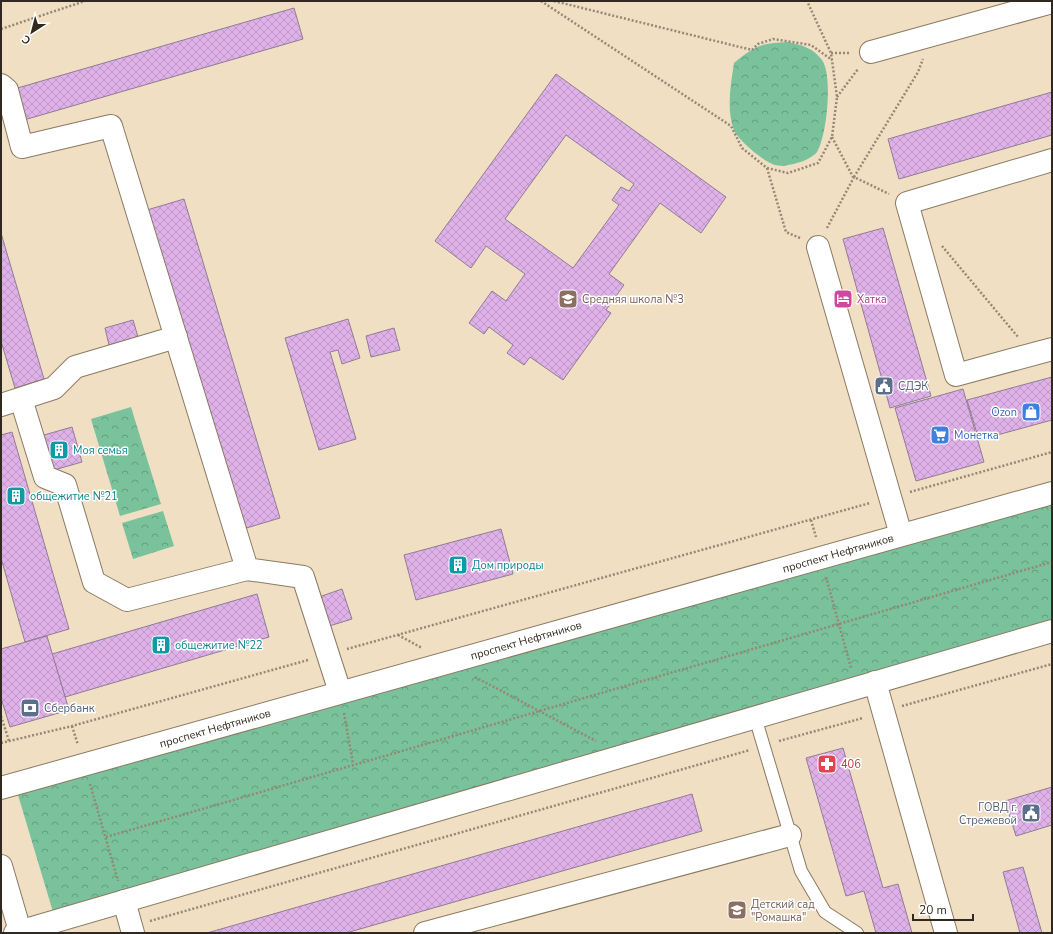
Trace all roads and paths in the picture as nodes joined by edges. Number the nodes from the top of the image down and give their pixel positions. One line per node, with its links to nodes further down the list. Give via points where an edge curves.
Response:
1 (85, 1): 6 (path)
2 (541, 1): 14 (path, via 731,126 742,148)
3 (554, 1): 9 (path, via 752,50 758,44 773,39 811,45)
4 (807, 1): 9 (path)
5 (1052, 2): 7 (street)
6 (1, 29)
7 (931, 36): 8 (street); 15 (path, via 918,72)
8 (871, 52): 11 (path)
9 (832, 60): 11 (path)
10 (1, 85): 19 (street, via 7,90 22,147 111,126)
11 (836, 97): 12 (path)
12 (832, 137): 14 (path, via 818,163 788,173); 15 (path)
13 (1052, 160): 16 (street)
14 (767, 168): 18 (path, via 786,232)
15 (854, 177): 16 (path); 18 (path)
16 (907, 203): 20 (street, via 956,375)
17 (937, 239): 20 (path)
18 (818, 247): 24 (street)
19 (176, 337): 21 (street, via 75,367 54,388); 27 (street)
20 (1042, 352)
21 (7, 400): 27 (street, via 45,477 65,485 94,582 128,600)
22 (1052, 452): 24 (path)
23 (1052, 493): 25 (street, проспект Нефтяников)
24 (891, 498): 25 (street); 29 (path)
25 (901, 535): 31 (street, проспект Нефтяников)
26 (1052, 562): 35 (path)
27 (247, 569): 30 (street, via 303,577)
28 (1052, 631): 33 (street)
29 (397, 635): 30 (path); 31 (path)
30 (328, 654): 34 (street); 39 (path, via 72,726)
31 (448, 662): 34 (street, проспект Нефтяников); 35 (path)
32 (1052, 664): 36 (path)
33 (875, 682): 36 (street); 38 (street)
34 (340, 692): 43 (path); 44 (street, проспект Нефтяников)
35 (537, 711): 42 (path, via 596,740); 43 (path)
36 (883, 712): 41 (path); 53 (street)
37 (1, 716): 39 (path)
38 (755, 717): 41 (lane); 42 (street)
39 (9, 741): 40 (path)
40 (1, 743)
41 (764, 746): 45 (path); 46 (lane)
42 (604, 761): 45 (path); 48 (street)
43 (353, 764): 48 (path, via 106,837)
44 (1, 788)
45 (615, 788): 49 (path)
46 (790, 835): 51 (street); 52 (lane, via 802,871 825,912)
47 (1, 866): 50 (street)
48 (124, 901): 49 (street); 50 (street)
49 (132, 930)
50 (18, 932)
51 (425, 933)
52 (857, 933)
53 (946, 933)

